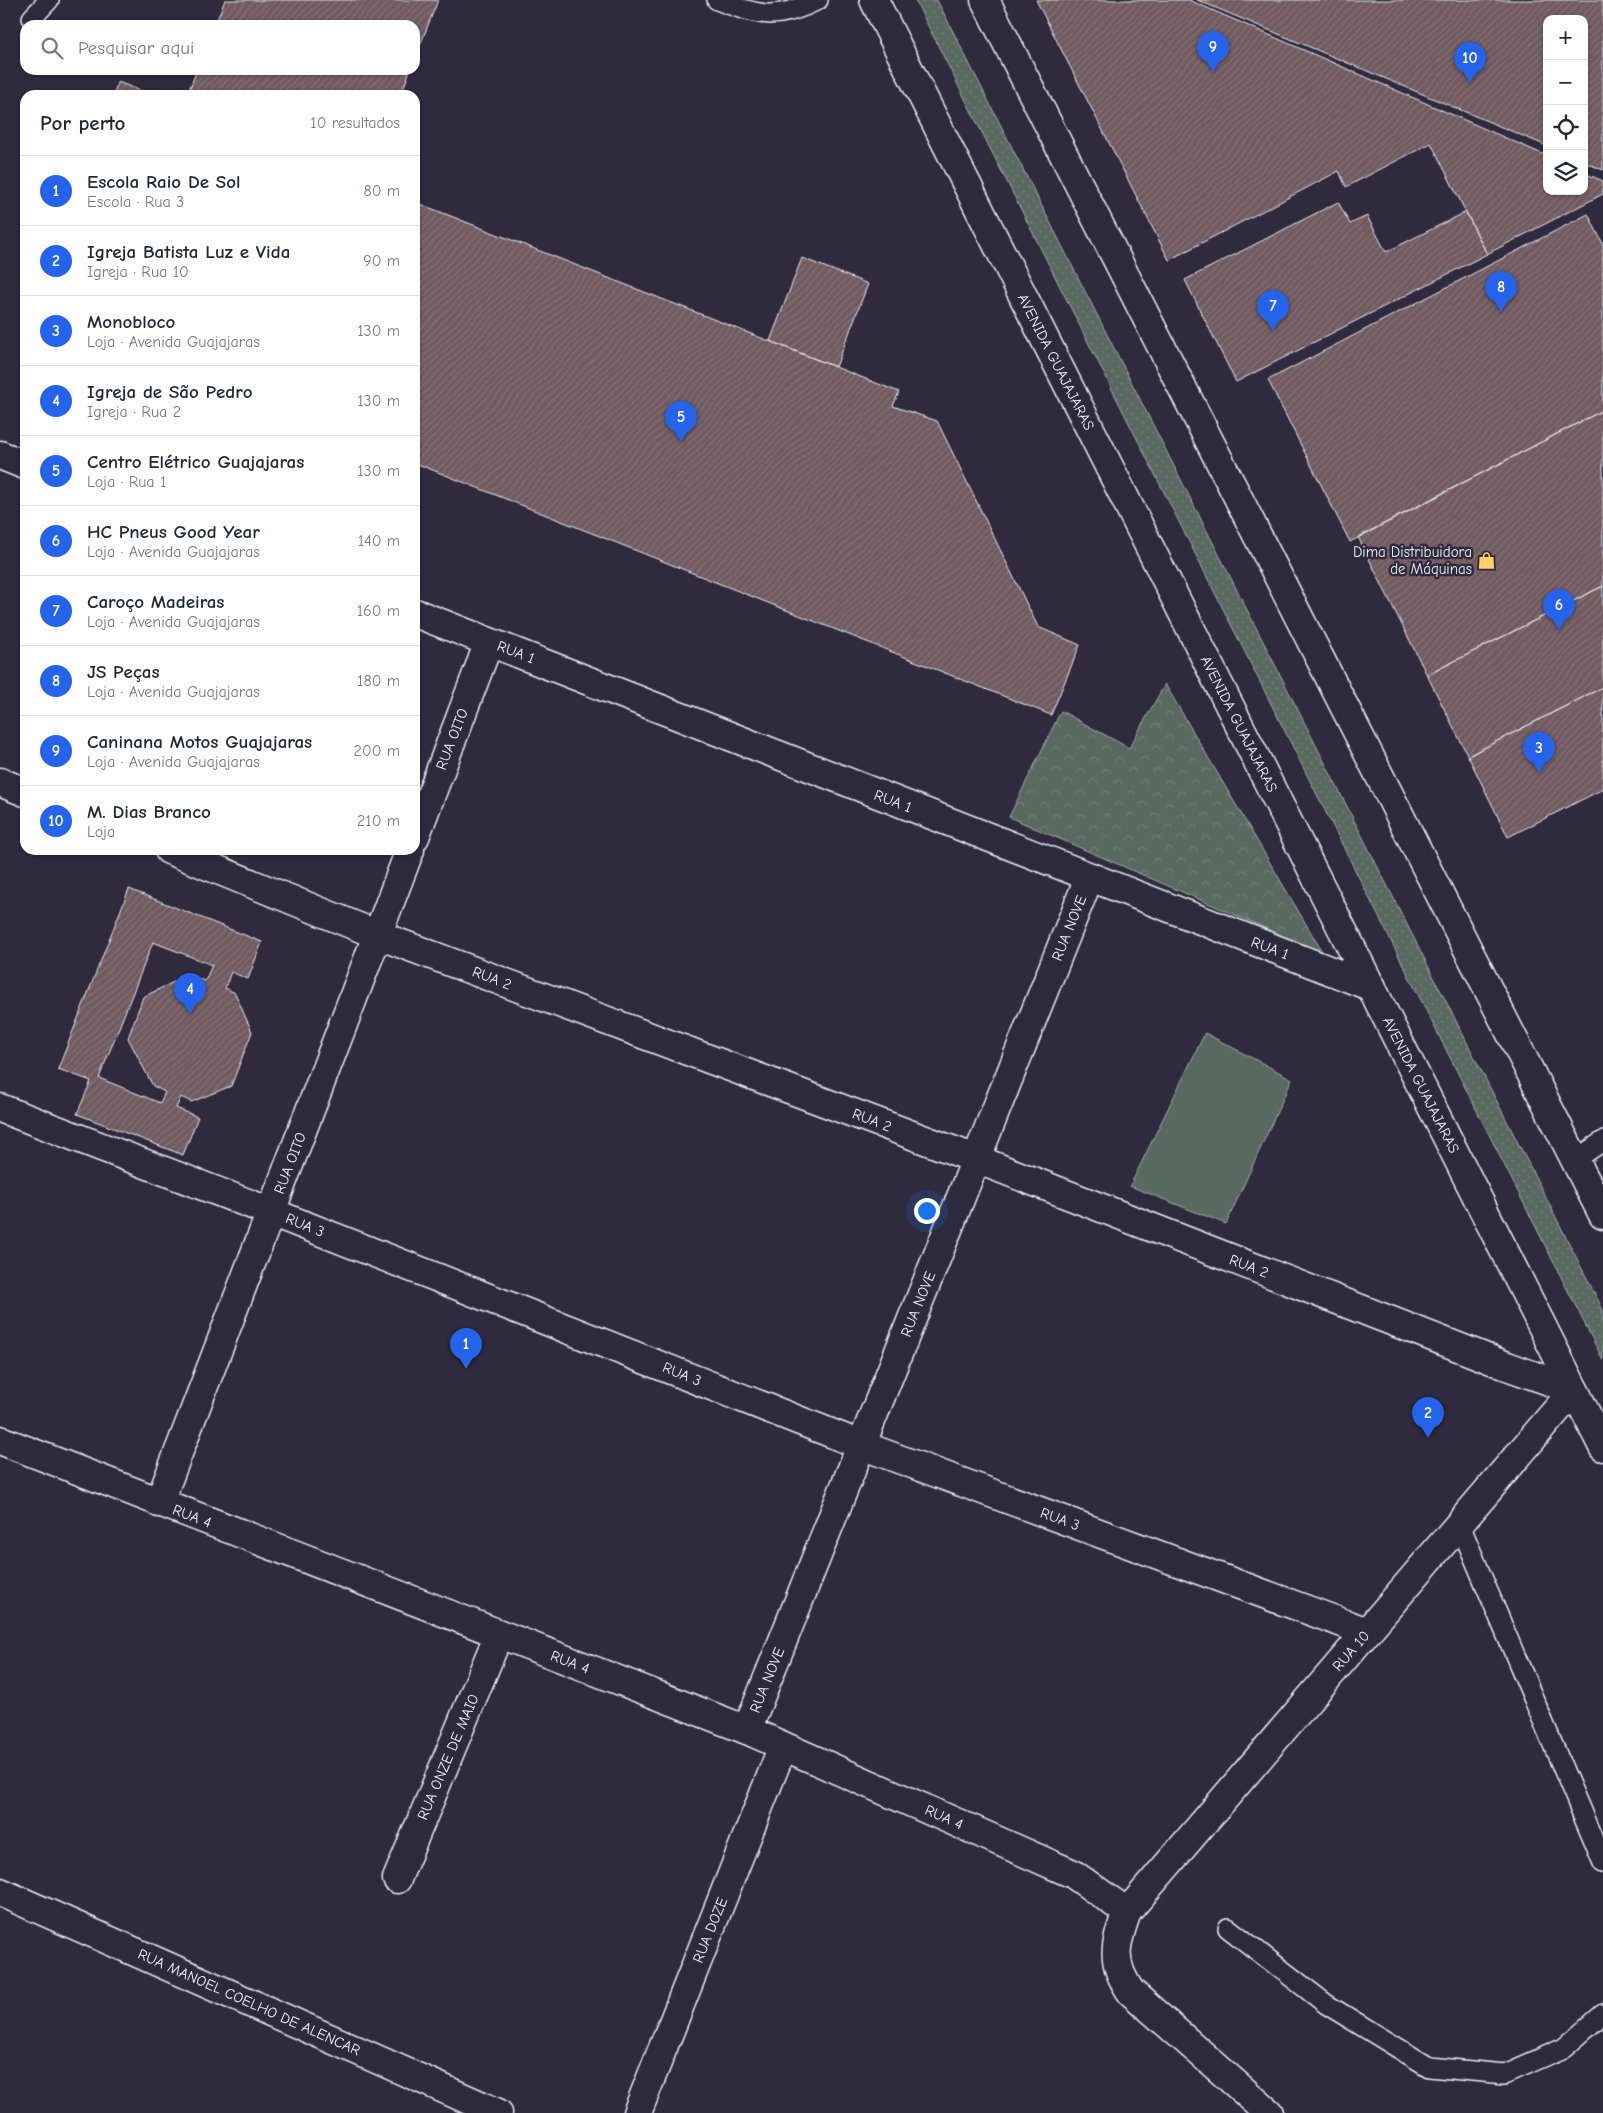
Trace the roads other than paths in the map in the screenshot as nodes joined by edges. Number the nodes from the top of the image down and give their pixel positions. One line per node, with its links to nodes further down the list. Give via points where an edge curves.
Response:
1 (49, 0): 6 (lane)
2 (717, 0): 3 (lane, via 751,13 774,15 796,11)
3 (818, 0)
4 (874, 0): 18 (street, AVENIDA GUAJAJARAS)
5 (986, 0): 22 (street)
6 (32, 18)
7 (0, 455): 8 (street)
8 (20, 463)
9 (420, 615): 10 (street, RUA 1)
10 (489, 642): 13 (street, RUA OITO); 16 (street, RUA 1)
11 (0, 782): 12 (street)
12 (20, 790)
13 (420, 824)
14 (180, 855): 17 (street, RUA 2)
15 (408, 855): 17 (street, RUA OITO)
16 (1089, 878): 18 (street, RUA 1); 21 (street, RUA NOVE)
17 (378, 934): 21 (street, RUA 2); 23 (street, RUA OITO)
18 (1372, 987): 25 (street, AVENIDA GUAJAJARAS)
19 (0, 1108): 23 (street, RUA 3)
20 (1603, 1141): 22 (lane)
21 (976, 1159): 25 (street, RUA 2); 27 (street, RUA NOVE)
22 (1575, 1160): 24 (street)
23 (271, 1212): 27 (street, RUA 3); 29 (street, RUA OITO)
24 (1603, 1215)
25 (1574, 1390): 28 (street, AVENIDA GUAJAJARAS); 30 (street, RUA 10)
26 (0, 1440): 29 (street, RUA 4)
27 (861, 1445): 31 (street, RUA 3); 33 (street, RUA NOVE)
28 (1603, 1447)
29 (159, 1503): 32 (street, RUA 4)
30 (1460, 1524): 31 (street, RUA 10); 35 (lane)
31 (1367, 1632): 38 (street, RUA 10)
32 (498, 1634): 33 (street, RUA 4); 36 (street, RUA ONZE DE MAIO)
33 (747, 1730): 34 (street, RUA 4)
34 (783, 1746): 38 (street, RUA 4, via 1073,1874); 42 (street, RUA DOZE)
35 (1603, 1863)
36 (397, 1879)
37 (0, 1892): 41 (street, RUA MANOEL COELHO DE ALENCAR)
38 (1127, 1912): 43 (street, via 1119,1934 1116,1957 1120,1975 1132,1992)
39 (1228, 1928): 40 (lane, via 1326,2004 1429,2067 1505,2074 1564,2048)
40 (1603, 2014)
41 (498, 2113)
42 (638, 2113)
43 (1269, 2113)

